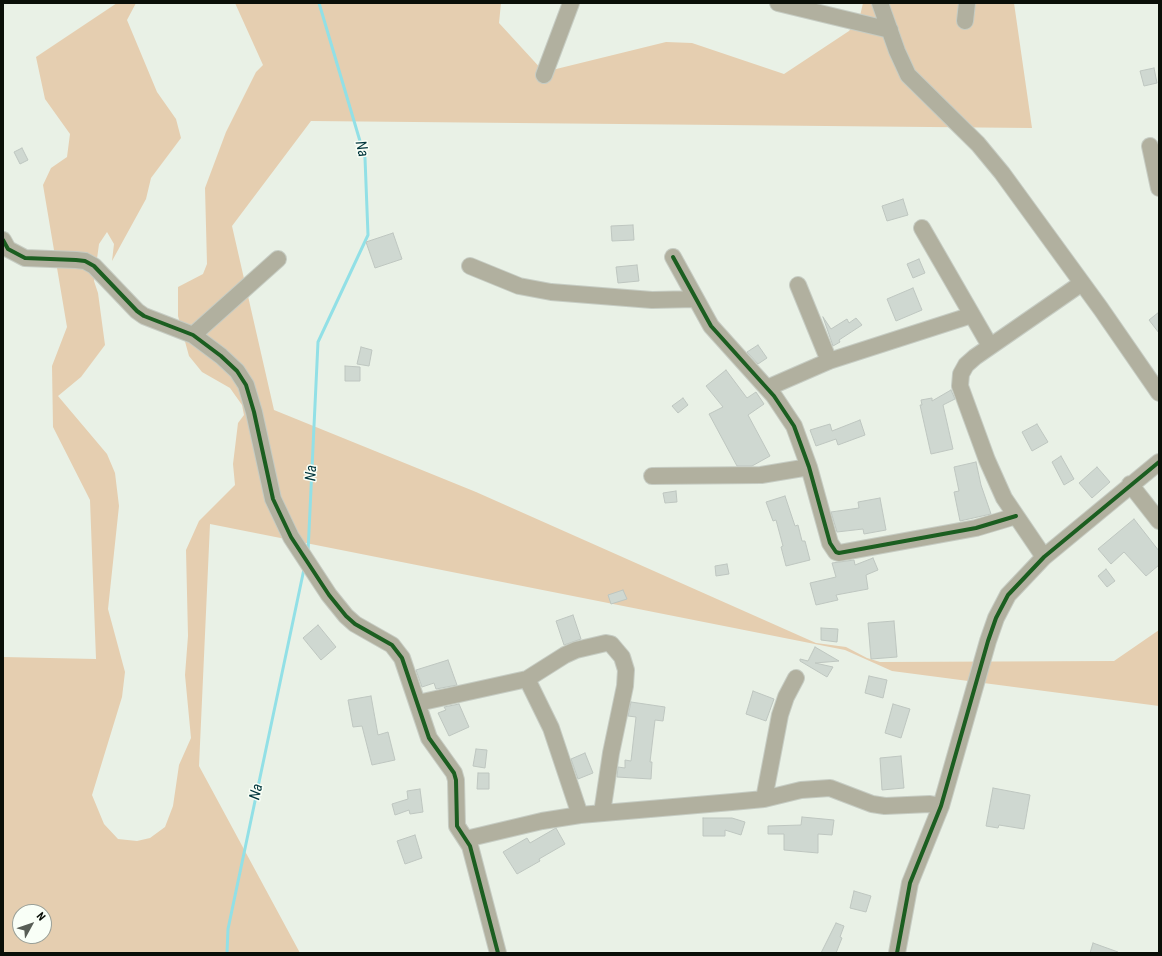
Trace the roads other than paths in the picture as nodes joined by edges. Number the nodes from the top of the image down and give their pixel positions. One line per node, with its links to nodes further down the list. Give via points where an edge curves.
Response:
1 (571, 3): 7 (street)
2 (778, 3): 6 (street)
3 (880, 3): 6 (street)
4 (967, 3): 5 (street)
5 (965, 21)
6 (890, 30): 15 (street, via 908,75 978,144)
7 (544, 75)
8 (1150, 146): 9 (street)
9 (1159, 188)
10 (922, 228): 18 (street)
11 (3, 240): 19 (street, via 8,249 25,258 85,261 94,266 144,316)
12 (673, 257): 17 (street)
13 (278, 259): 19 (street)
14 (470, 266): 17 (street, via 519,286 551,292 652,300)
15 (1082, 283): 20 (street); 23 (street)
16 (798, 285): 21 (street)
17 (696, 299): 22 (street, via 711,326)
18 (972, 315): 20 (street); 21 (street)
19 (193, 335): 33 (street, via 237,371 246,385 273,499 291,537 346,616 392,645 402,658)
20 (990, 346): 28 (street, via 966,365 961,374 960,386 987,460 1004,498)
21 (829, 361): 22 (street)
22 (767, 388): 25 (street, via 794,426)
23 (1159, 393)
24 (1159, 462): 27 (street)
25 (809, 467): 26 (street, via 761,475); 28 (street, via 830,543 839,553 976,528)
26 (652, 476)
27 (1130, 484): 29 (street); 30 (street)
28 (1016, 516): 30 (street)
29 (1159, 521)
30 (1044, 556): 35 (street, via 1008,595 996,618)
31 (796, 678): 34 (street, via 780,715)
32 (527, 679): 33 (street); 36 (street, via 565,655 606,643 612,644 622,657 626,670 626,686); 37 (street, via 551,728)
33 (418, 703): 38 (street, via 429,738 454,773 457,826)
34 (764, 799): 35 (street, via 801,790 830,788 884,806); 36 (street)
35 (941, 806): 40 (street, via 910,883)
36 (602, 813): 37 (street)
37 (580, 815): 38 (street)
38 (466, 839): 39 (street)
39 (498, 953)
40 (897, 953)

